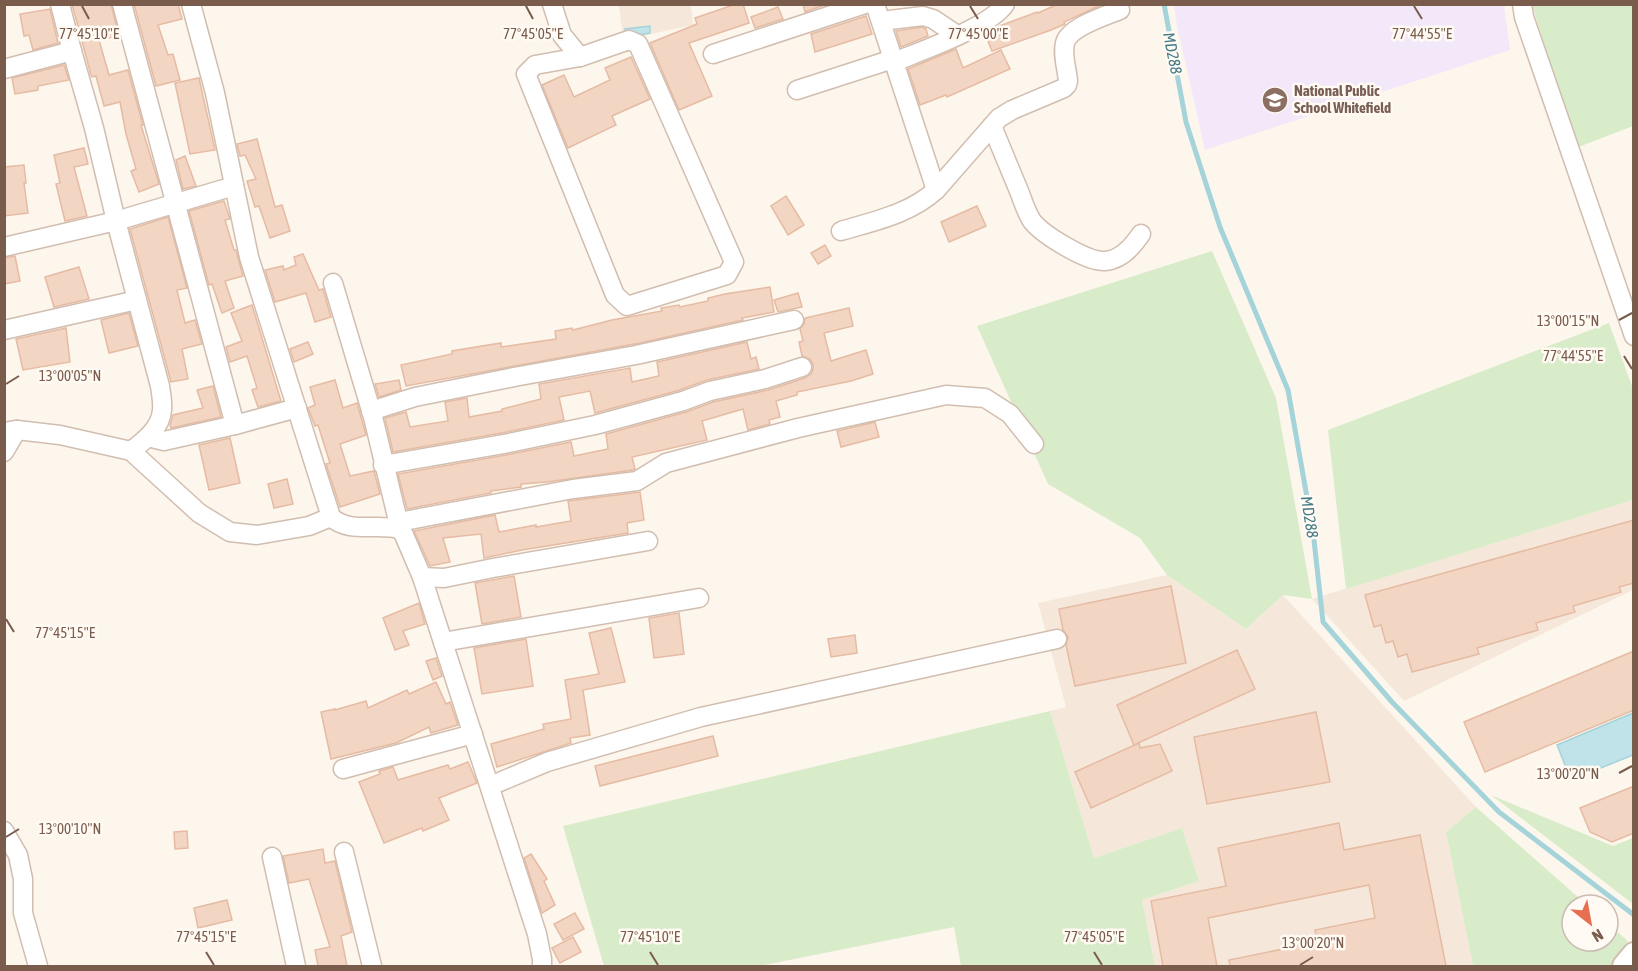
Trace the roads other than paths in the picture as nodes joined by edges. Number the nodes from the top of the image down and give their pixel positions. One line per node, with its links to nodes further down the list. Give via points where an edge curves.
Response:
1 (60, 4): 11 (street)
2 (123, 4): 20 (street)
3 (191, 4): 18 (street)
4 (552, 4): 13 (street, via 562,34)
5 (865, 4): 12 (street)
6 (1005, 4): 10 (street, via 990,20)
7 (1522, 4): 29 (street)
8 (1120, 10): 17 (street, via 1076,29 1067,37 1064,45 1068,81 1064,88 1012,110)
9 (878, 13): 10 (street, via 924,16); 14 (street)
10 (957, 35): 14 (street)
11 (72, 51): 15 (street); 21 (street)
12 (713, 54)
13 (580, 57): 13 (street, via 629,40 638,45 734,262 727,275 627,306 615,295 526,74 535,65)
14 (893, 60): 16 (street); 19 (street)
15 (4, 69)
16 (797, 90)
17 (992, 126): 19 (street); 23 (street, via 1030,218 1042,231 1061,244 1105,261 1132,248)
18 (234, 186): 20 (street); 31 (street, via 249,257)
19 (936, 190): 22 (street, via 903,212)
20 (175, 203): 21 (street); 33 (street)
21 (116, 221): 24 (street); 26 (street)
22 (841, 231)
23 (1141, 234)
24 (4, 247)
25 (333, 283): 32 (street)
26 (137, 300): 28 (street); 35 (street, via 162,403 157,426)
27 (794, 320): 32 (street, via 415,397)
28 (4, 330)
29 (1634, 336)
30 (802, 367): 39 (street, via 595,425)
31 (297, 408): 33 (street); 40 (street)
32 (371, 411): 39 (street)
33 (235, 425): 35 (street, via 164,441)
34 (11, 431): 37 (street); 38 (street, via 60,435)
35 (148, 437): 38 (street)
36 (1034, 444): 41 (street, via 1010,414 985,398 946,395 666,463 637,481 573,489)
37 (4, 452)
38 (131, 452): 40 (street, via 199,513 230,532 258,535 309,526)
39 (383, 465): 41 (street)
40 (332, 517): 41 (street, via 338,524 349,526)
41 (400, 526): 43 (street)
42 (648, 541): 43 (street, via 444,578)
43 (422, 577): 46 (street)
44 (699, 598): 46 (street)
45 (1058, 639): 49 (street, via 701,717 547,762)
46 (443, 642): 47 (street)
47 (473, 734): 48 (street); 49 (street)
48 (343, 769)
49 (490, 786): 57 (street, via 537,934)
50 (4, 831): 54 (street, via 18,855 23,913)
51 (344, 852): 56 (street)
52 (272, 857): 55 (street)
53 (1634, 954): 58 (street)
54 (38, 966)
55 (296, 966)
56 (372, 966)
57 (542, 966)
58 (1624, 966)

